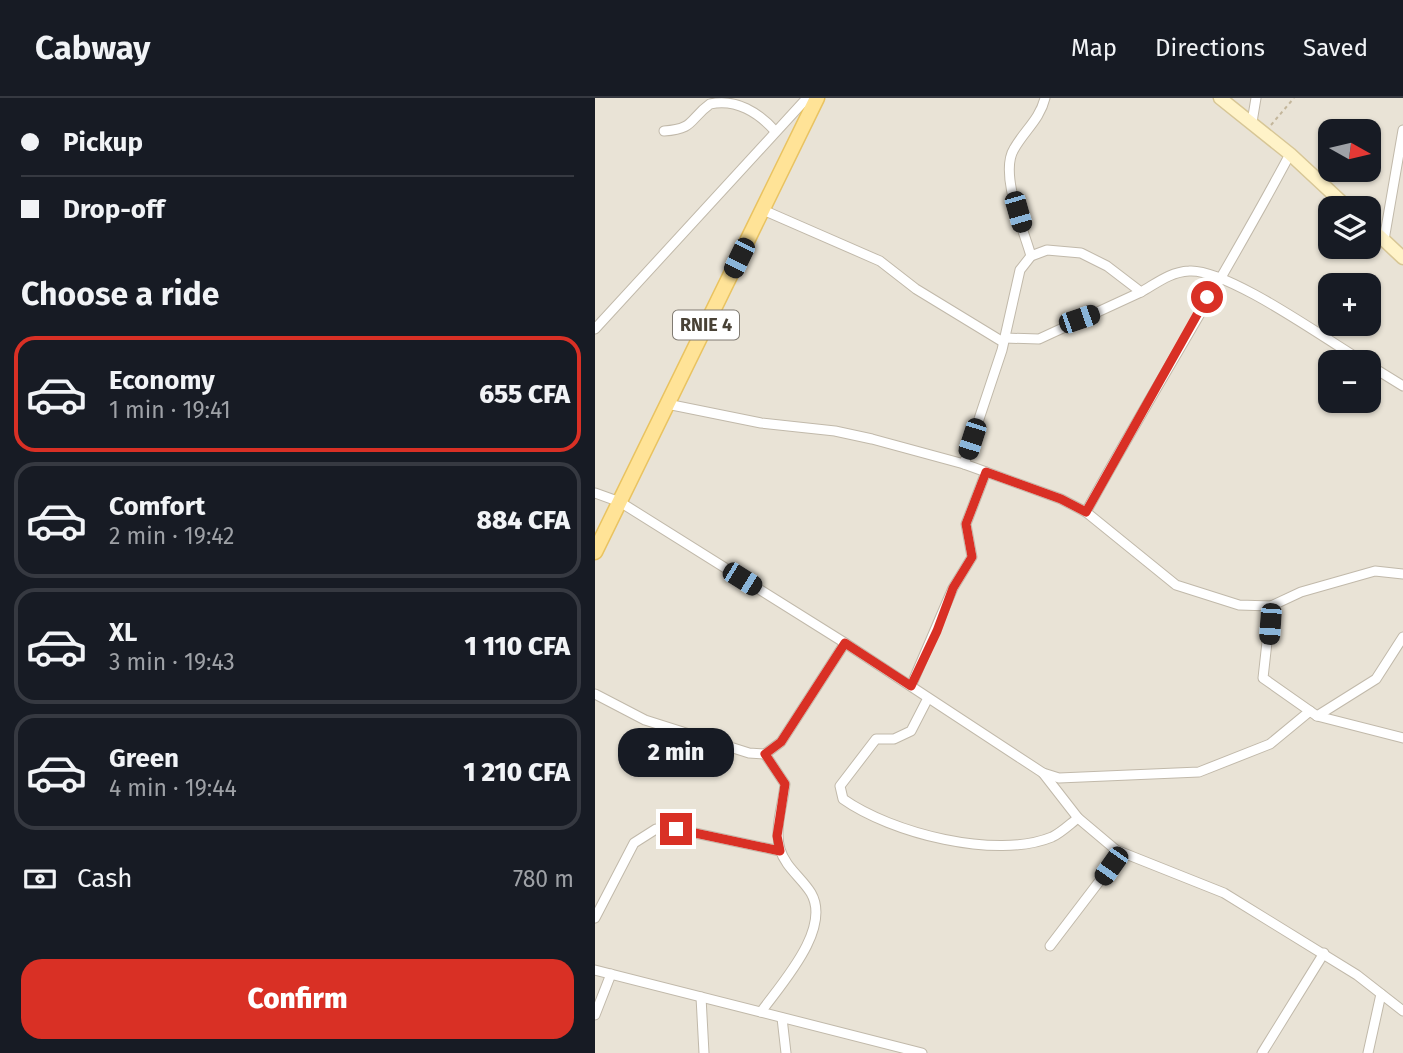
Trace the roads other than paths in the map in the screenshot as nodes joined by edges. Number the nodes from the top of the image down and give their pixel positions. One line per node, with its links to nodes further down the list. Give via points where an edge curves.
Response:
1 (807, 98): 9 (street)
2 (817, 98): 12 (main road, RNIE 4)
3 (1045, 98): 15 (street, via 1040,114 1011,153 1009,165 1011,190)
4 (1220, 98): 6 (main road)
5 (1256, 98): 6 (street)
6 (1251, 122): 10 (main road)
7 (1403, 130): 14 (street)
8 (664, 131): 9 (street, via 682,130 710,104 726,99 740,100 756,110)
9 (775, 131): 19 (street)
10 (1290, 153): 11 (main road); 17 (street)
11 (1335, 196)
12 (763, 210): 20 (street, via 880,261 916,289); 24 (main road, RNIE 4)
13 (1381, 237): 14 (main road)
14 (1384, 240): 16 (main road)
15 (1031, 256): 18 (street, via 1047,250 1081,253); 20 (street, via 1020,270)
16 (1403, 258)
17 (1219, 275): 18 (street, via 1191,271 1167,276); 21 (street); 29 (street)
18 (1141, 292): 20 (street, via 1055,334)
19 (595, 329)
20 (1004, 340): 25 (street)
21 (1344, 350)
22 (1381, 372): 23 (street)
23 (1403, 386)
24 (667, 404): 25 (street, via 761,424 835,432); 28 (main road, RNIE 4)
25 (964, 464): 26 (street)
26 (986, 472): 29 (street); 35 (street, via 966,524 972,557 953,588)
27 (595, 493): 28 (street)
28 (620, 502): 30 (main road, RNIE 4); 34 (street)
29 (1086, 512): 32 (street, via 1176,584 1215,600)
30 (595, 552)
31 (1403, 574): 32 (street, via 1375,571 1301,592)
32 (1271, 606): 38 (street, via 1263,678)
33 (1403, 637): 38 (street, via 1376,679)
34 (845, 643): 35 (street); 40 (street, via 781,742)
35 (911, 686): 37 (street)
36 (595, 694): 40 (street, via 645,720)
37 (928, 698): 41 (street); 42 (street, via 911,731 873,743 840,786 843,799 906,830 979,844 1042,840)
38 (1314, 714): 39 (street); 41 (street, via 1270,744 1199,772 1059,778)
39 (1403, 738)
40 (765, 754): 44 (street, via 785,784 777,836)
41 (1043, 773): 42 (street)
42 (1078, 818): 43 (street)
43 (1116, 850): 46 (street, via 1104,876); 47 (street, via 1224,892)
44 (780, 851): 45 (street, via 656,829 634,843); 53 (street, via 810,892 816,906 815,930)
45 (595, 918)
46 (1050, 946)
47 (1324, 953): 50 (street); 59 (street)
48 (595, 970): 49 (street)
49 (611, 974): 51 (street); 54 (street)
50 (1381, 993): 52 (street); 60 (street)
51 (701, 997): 53 (street); 56 (street)
52 (1403, 1011)
53 (761, 1012): 55 (street)
54 (595, 1015)
55 (782, 1018): 57 (street); 58 (street)
56 (704, 1053)
57 (786, 1053)
58 (922, 1053)
59 (1262, 1053)
60 (1368, 1053)

